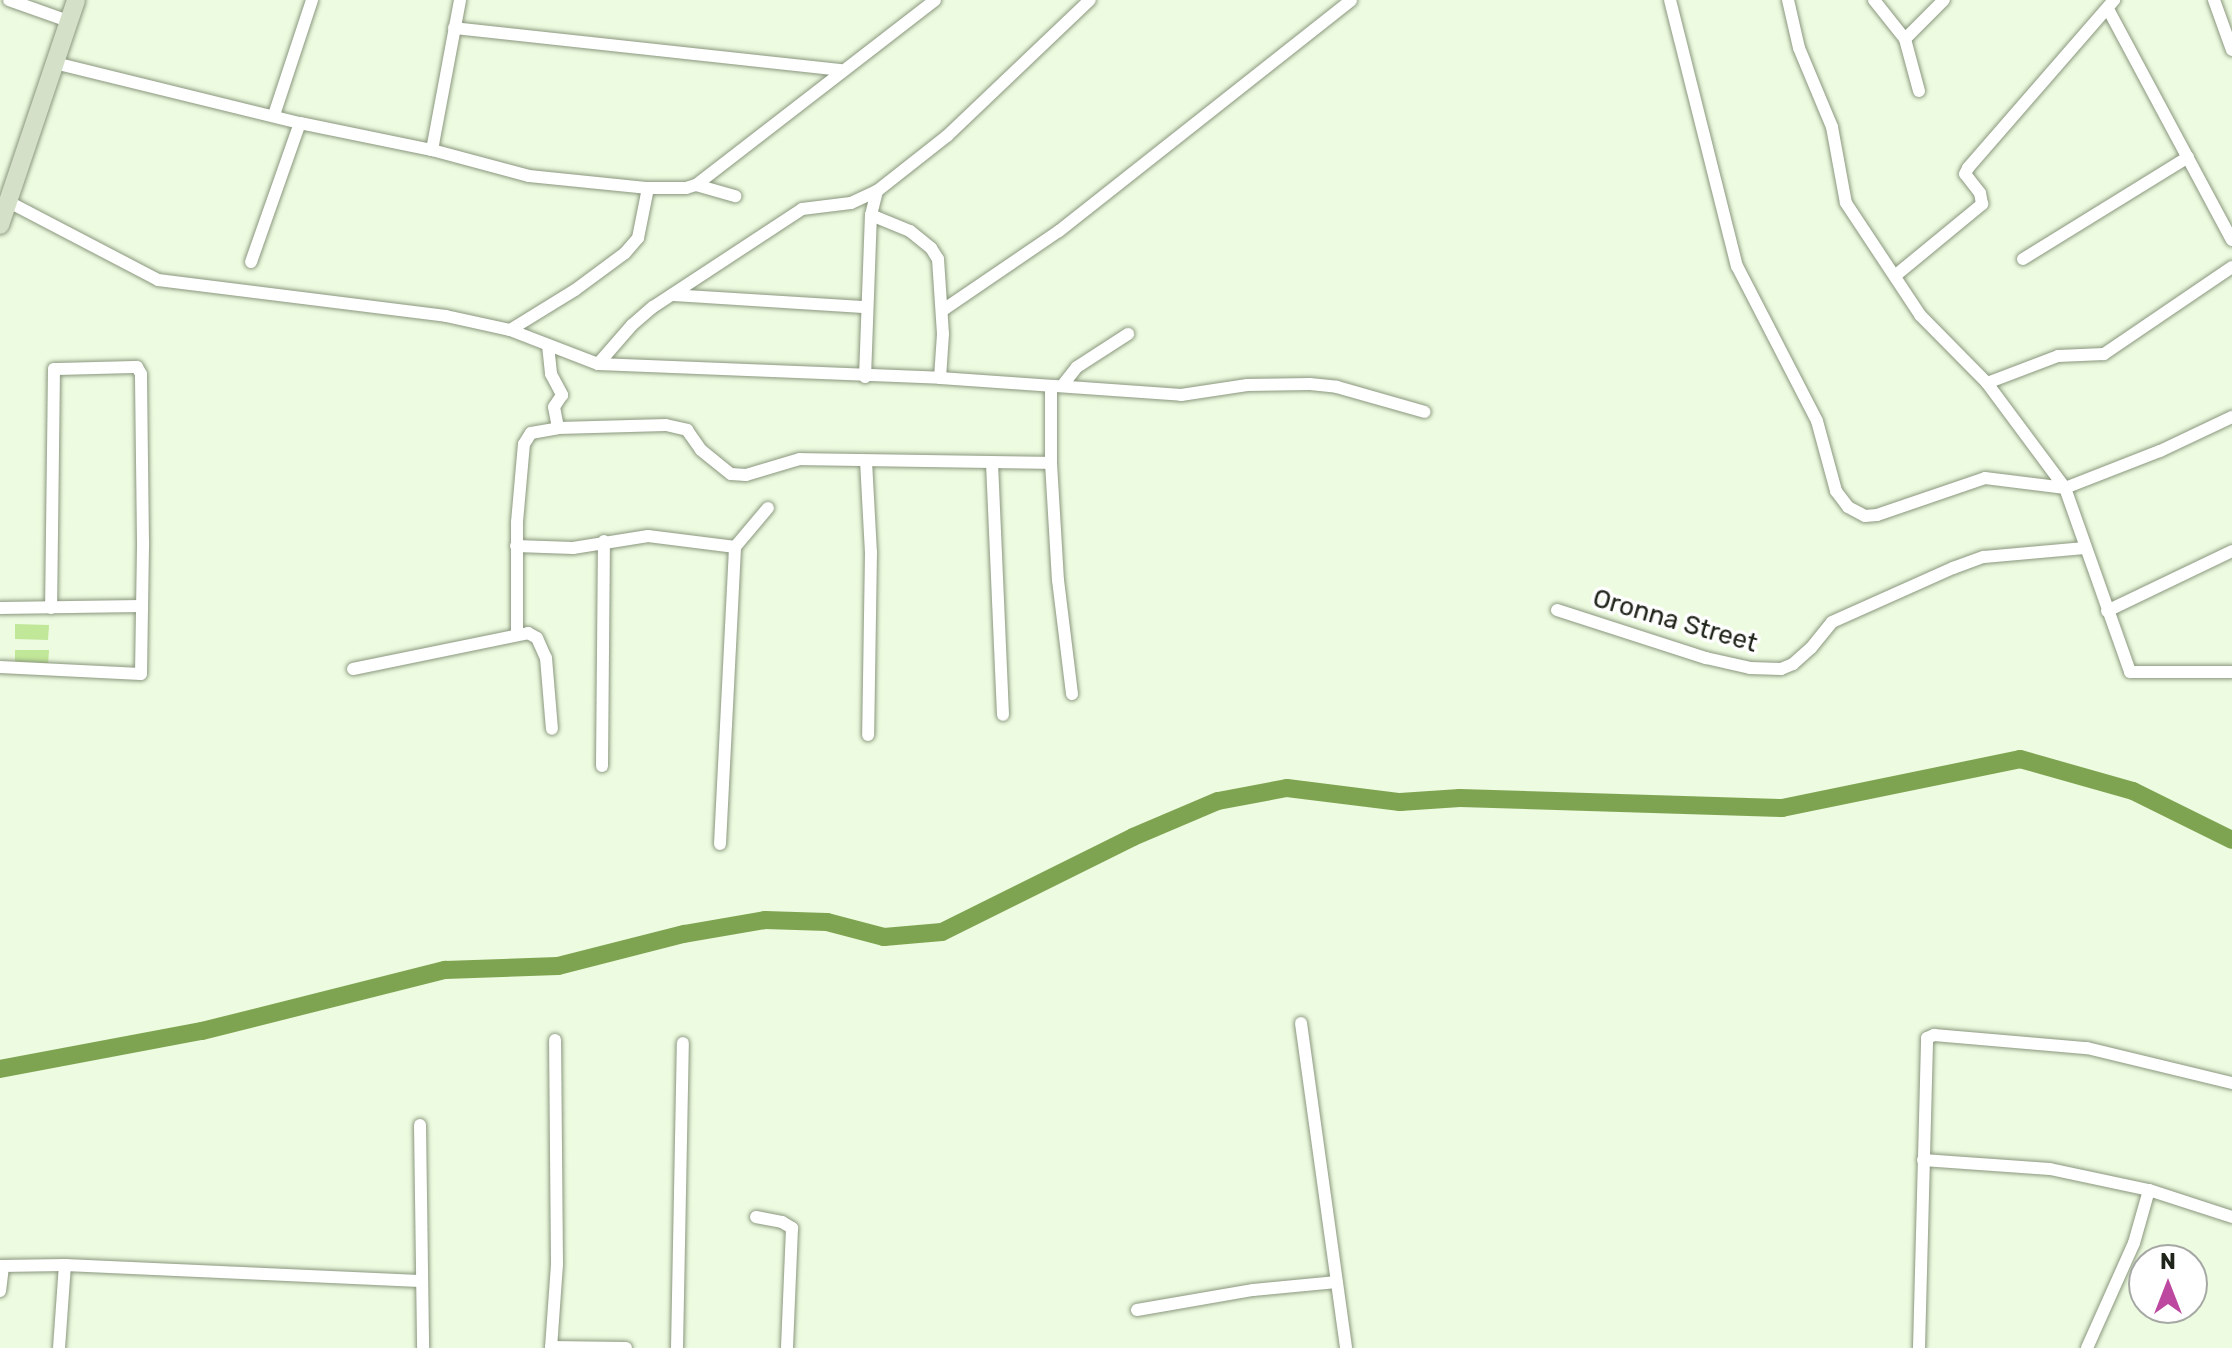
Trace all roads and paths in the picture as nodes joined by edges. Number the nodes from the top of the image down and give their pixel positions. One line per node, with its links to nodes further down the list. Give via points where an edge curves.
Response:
1 (9, 0): 14 (street)
2 (76, 0): 14 (main road)
3 (312, 0): 21 (street)
4 (460, 0): 15 (street)
5 (935, 0): 19 (street)
6 (1090, 0): 27 (street, via 947,136)
7 (1351, 0): 39 (street, via 1059,231)
8 (1670, 0): 54 (street, via 1737,266 1817,421 1836,491 1848,507 1865,516 1877,515 1985,478)
9 (1788, 0): 36 (street, via 1799,48 1832,127 1846,203)
10 (1874, 0): 16 (street)
11 (1944, 0): 16 (street)
12 (2214, 0): 17 (street)
13 (2111, 4): 24 (street); 36 (street, via 1968,168 1965,174 1982,204)
14 (68, 21): 18 (main road)
15 (454, 28): 19 (street); 23 (street)
16 (1905, 39): 20 (street)
17 (2232, 50)
18 (55, 63): 21 (street); 29 (main road)
19 (841, 70): 25 (street)
20 (1919, 91)
21 (274, 115): 22 (street)
22 (300, 123): 23 (street); 34 (street)
23 (432, 150): 26 (street, via 529,176)
24 (2188, 157): 32 (street); 33 (street)
25 (696, 185): 26 (street); 28 (street)
26 (648, 188): 40 (street, via 638,238 625,253)
27 (877, 191): 30 (street); 37 (street, via 851,203 802,209)
28 (735, 196)
29 (7, 201): 31 (main road); 40 (street, via 158,280 446,316)
30 (871, 215): 38 (street); 39 (street, via 910,231 931,248 938,259)
31 (0, 225)
32 (2232, 240)
33 (2023, 259)
34 (251, 262)
35 (2232, 267): 46 (street, via 2104,354 2058,356)
36 (1896, 275): 46 (street, via 1920,315)
37 (672, 295): 38 (street); 43 (street, via 632,325)
38 (865, 307): 44 (street)
39 (943, 310): 45 (street)
40 (510, 330): 42 (street)
41 (1128, 334): 47 (street)
42 (548, 345): 43 (street); 50 (street, via 551,374 562,395 554,407)
43 (598, 364): 44 (street)
44 (865, 377): 45 (street)
45 (940, 378): 47 (street)
46 (1987, 383): 54 (street)
47 (1057, 386): 48 (street, via 1181,395 1247,385 1310,384); 53 (street)
48 (1425, 412)
49 (2232, 417): 54 (street)
50 (558, 428): 51 (street, via 676,427 687,430 701,450 731,474 746,475 800,459); 57 (street, via 526,438)
51 (866, 461): 52 (street); 73 (street, via 871,552)
52 (992, 463): 53 (street); 71 (street)
53 (1051, 463): 70 (street)
54 (2065, 488): 59 (street)
55 (768, 508): 58 (street)
56 (604, 541): 57 (street, via 573,548); 58 (street, via 648,536); 74 (street)
57 (516, 546): 66 (street)
58 (735, 547): 75 (street)
59 (2085, 548): 64 (street, Oronna Street, via 1984,557 1953,568 1832,622 1811,648 1781,669 1706,658); 65 (street)
60 (2232, 551): 65 (street)
61 (141, 606): 63 (street); 63 (street, via 141,374 137,367 125,366 54,369); 67 (street, via 141,674)
62 (0, 608): 63 (street)
63 (51, 608)
64 (1557, 610)
65 (2107, 611): 69 (street, via 2130,672)
66 (517, 634): 68 (street); 72 (street, via 528,633 543,647)
67 (0, 667)
68 (353, 669)
69 (2232, 672)
70 (1072, 694)
71 (1003, 715)
72 (552, 729)
73 (868, 735)
74 (602, 766)
75 (720, 844)
76 (1301, 1023): 88 (street)
77 (555, 1040): 93 (street, via 557,1264)
78 (683, 1043): 95 (street)
79 (2232, 1083): 81 (street, via 2087,1048 1934,1035 1925,1045)
80 (420, 1125): 87 (street)
81 (1923, 1160): 82 (street, via 2050,1169); 98 (street)
82 (2149, 1190): 84 (street); 99 (street, via 2134,1243)
83 (756, 1217): 96 (street, via 792,1228)
84 (2232, 1217)
85 (65, 1265): 86 (street); 87 (street); 91 (street)
86 (2, 1266): 89 (street)
87 (420, 1281): 92 (street)
88 (1337, 1282): 90 (street); 97 (street)
89 (0, 1291)
90 (1137, 1310)
91 (59, 1348)
92 (423, 1348)
93 (551, 1348): 94 (street)
94 (626, 1348)
95 (677, 1348)
96 (787, 1348)
97 (1346, 1348)
98 (1919, 1348)
99 (2087, 1348)

